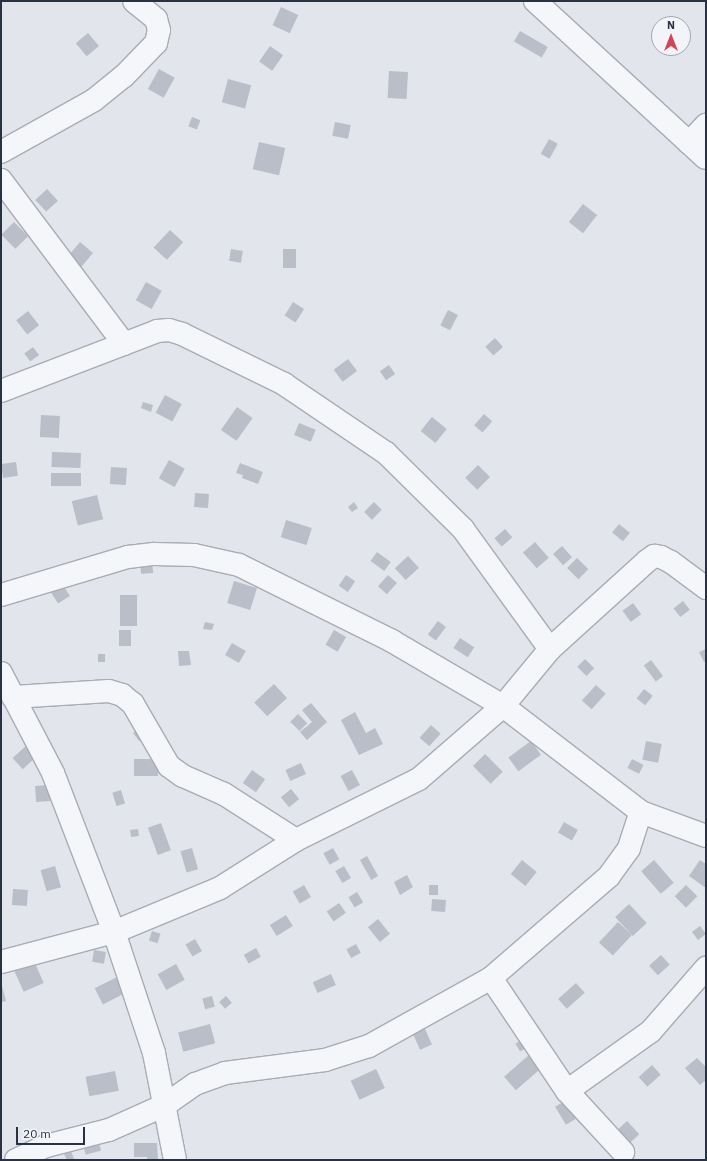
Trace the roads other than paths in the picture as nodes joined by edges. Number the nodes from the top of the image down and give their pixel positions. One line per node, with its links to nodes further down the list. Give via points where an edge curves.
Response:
1 (134, 1): 5 (street, via 156,19 159,30 156,43 124,76 94,100)
2 (535, 1): 4 (street)
3 (706, 125): 4 (street)
4 (689, 143): 6 (street)
5 (1, 152)
6 (706, 158)
7 (1, 180): 8 (street)
8 (124, 344): 9 (street); 12 (street, via 157,331 169,330 182,334 284,384 386,453 463,529)
9 (1, 391)
10 (706, 588): 12 (street, via 671,562 654,556 646,560)
11 (1, 595): 15 (street, via 135,557 154,554 194,555 231,563 392,641)
12 (550, 649): 15 (street)
13 (1, 673): 14 (street)
14 (13, 697): 18 (street, via 109,691 122,695 134,704 169,766 183,776 224,794); 19 (street, via 53,773)
15 (503, 706): 16 (street); 18 (street, via 419,779)
16 (641, 812): 17 (street); 22 (street, via 629,848 609,876)
17 (706, 836)
18 (296, 840): 19 (street, via 220,888)
19 (114, 932): 20 (street); 24 (street, via 154,1053)
20 (1, 962)
21 (706, 968): 23 (street, via 651,1031)
22 (491, 978): 23 (street); 24 (street, via 369,1046 325,1060 225,1073 194,1084)
23 (567, 1091): 25 (street)
24 (165, 1106): 26 (street, via 109,1130 46,1146); 27 (street)
25 (623, 1152)
26 (16, 1160)
27 (176, 1160)

